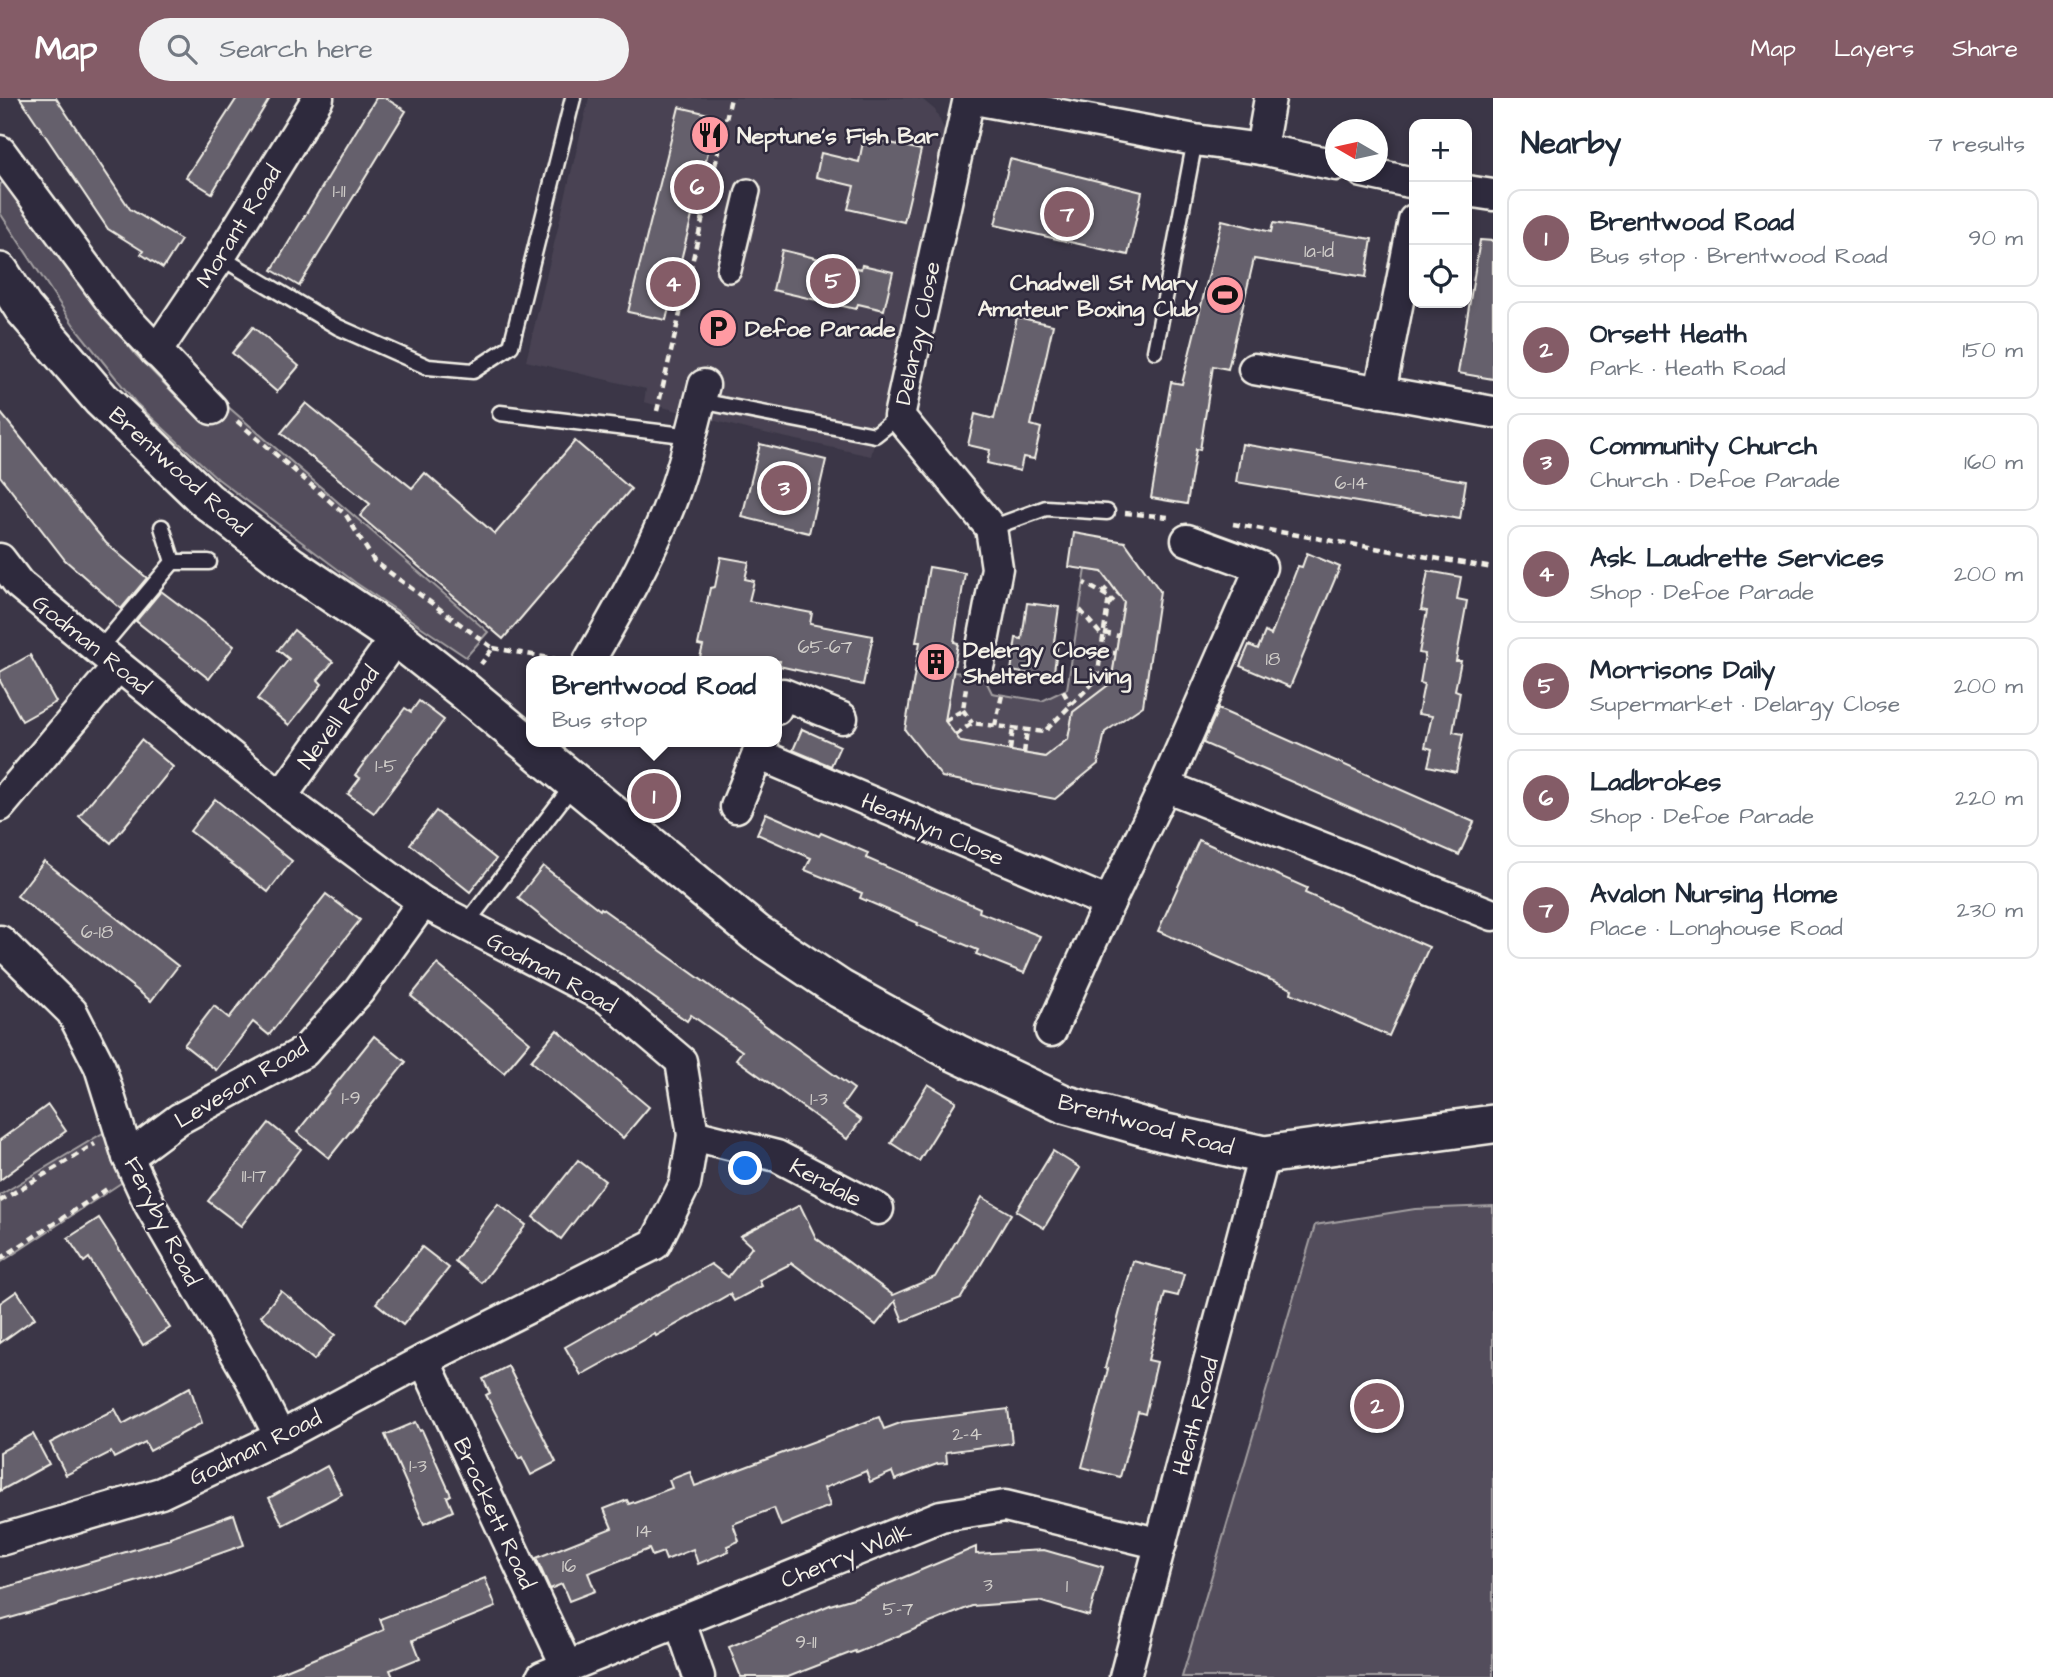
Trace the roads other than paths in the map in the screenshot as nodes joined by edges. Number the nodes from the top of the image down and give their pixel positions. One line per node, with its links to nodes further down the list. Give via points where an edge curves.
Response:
1 (318, 98): 15 (street, Morant Road)
2 (573, 98): 15 (lane, via 511,346 473,371 428,367 338,327)
3 (969, 98): 5 (street); 26 (street, Delargy Close)
4 (1270, 98): 6 (street)
5 (1195, 140): 6 (street); 18 (lane)
6 (1261, 149): 8 (street)
7 (0, 150): 19 (street, via 117,309)
8 (1325, 163)
9 (1388, 177): 10 (street)
10 (1409, 182)
11 (748, 191): 16 (street)
12 (1472, 192): 13 (street)
13 (1493, 195)
14 (1409, 245): 21 (street)
15 (220, 257): 19 (street, Morant Road)
16 (729, 270)
17 (0, 272): 35 (street, Brentwood Road, via 23,308 101,399 206,500 290,566)
18 (1155, 351)
19 (156, 352): 25 (street)
20 (1254, 369): 21 (street)
21 (1380, 392): 23 (street)
22 (702, 393): 26 (lane, via 875,435); 27 (street)
23 (1493, 412)
24 (500, 413): 27 (lane)
25 (224, 414)
26 (899, 416): 30 (street, Delargy Close)
27 (692, 436): 36 (street, via 662,524 629,594)
28 (1107, 512): 30 (lane, via 1046,508)
29 (162, 527): 33 (lane)
30 (991, 528): 38 (street, Delargy Close, via 998,568)
31 (1182, 529): 45 (street, via 1261,566)
32 (0, 559): 37 (street, Godman Road, via 19,584)
33 (173, 562): 34 (lane); 37 (lane)
34 (209, 562)
35 (396, 637): 41 (street, Brentwood Road); 47 (street, Nevell Road)
36 (578, 656)
37 (109, 658): 46 (street); 47 (street, Godman Road)
38 (973, 674)
39 (782, 696): 40 (street)
40 (842, 718)
41 (525, 732)
42 (540, 747): 44 (street, Brentwood Road)
43 (760, 748): 48 (street, Heathlyn Close); 50 (street, Heathlyn Close)
44 (575, 783): 52 (lane); 58 (street, Brentwood Road, via 756,933 840,989 956,1053 1064,1104)
45 (1165, 786): 50 (street); 51 (street)
46 (5, 790)
47 (281, 797): 49 (street, Godman Road)
48 (736, 807)
49 (423, 902): 52 (street, Godman Road); 57 (street, Leveson Road, via 359,991 304,1052)
50 (1109, 904): 54 (street)
51 (1493, 915)
52 (466, 924): 56 (street, Godman Road, via 608,999 681,1061)
53 (0, 941): 57 (street, Feryby Road, via 72,1012 100,1067)
54 (1051, 1031)
55 (1493, 1124): 58 (street, Brentwood Road)
56 (693, 1135): 59 (street, Kendale, via 777,1156); 60 (street, Godman Road, via 685,1184 655,1244)
57 (127, 1152): 61 (street, Feryby Road, via 150,1205)
58 (1264, 1155): 63 (street, Heath Road)
59 (878, 1209)
60 (424, 1360): 61 (street, Godman Road); 65 (street, Brockett Road)
61 (280, 1437): 62 (street, Godman Road, via 160,1493)
62 (0, 1540)
63 (1161, 1544): 64 (street, Cherry Walk, via 1005,1506 941,1516); 67 (street, Heath Road)
64 (680, 1622): 65 (street, Cherry Walk); 66 (street)
65 (554, 1672)
66 (699, 1677)
67 (1125, 1677)

